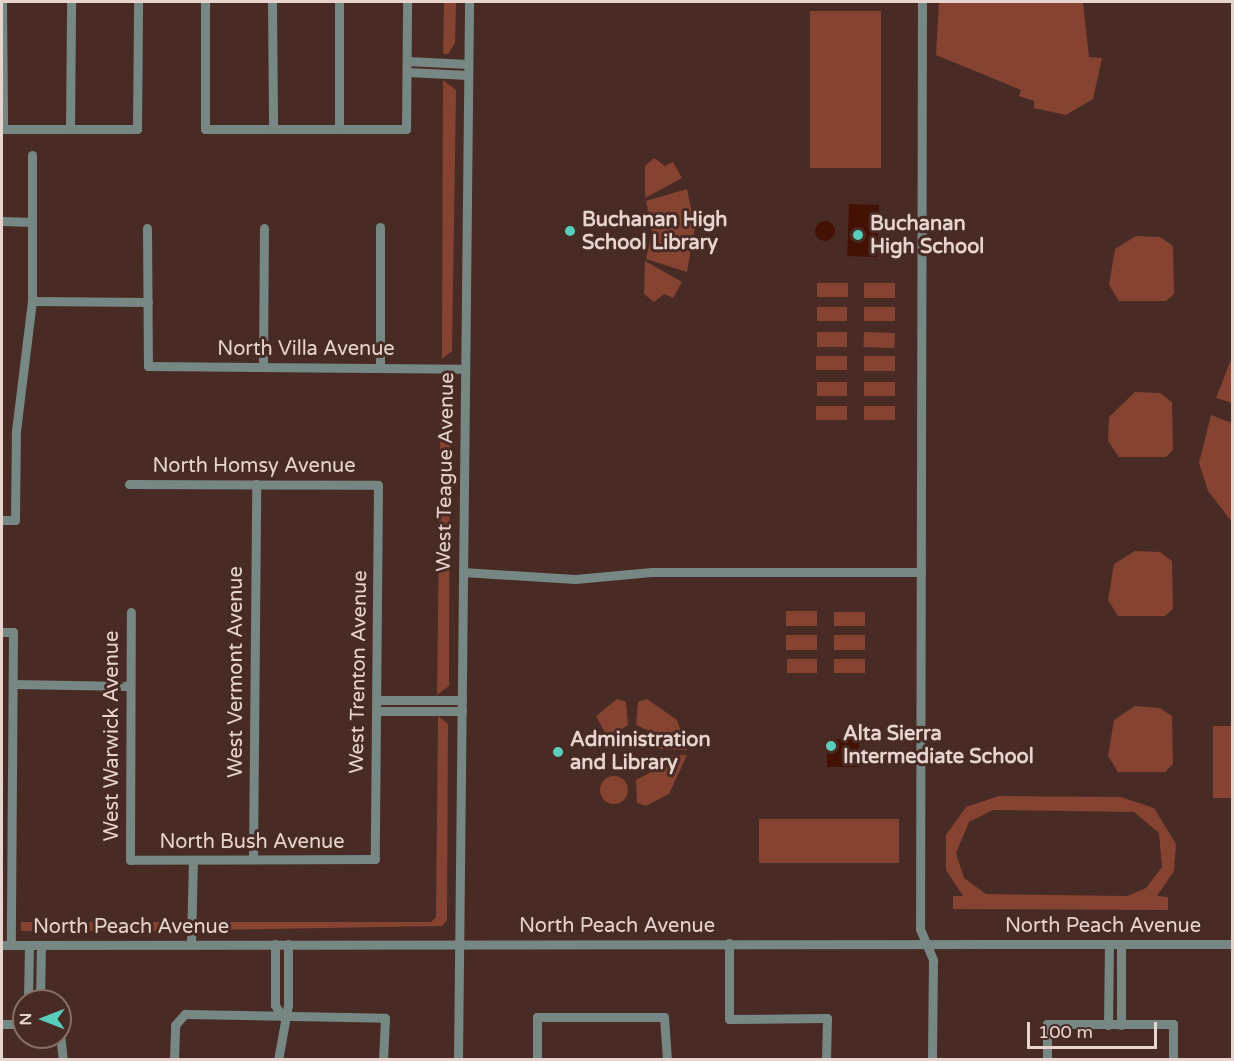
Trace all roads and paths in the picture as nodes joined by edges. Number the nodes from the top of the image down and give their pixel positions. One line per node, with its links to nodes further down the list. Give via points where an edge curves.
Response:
1 (2, 2): 14 (street)
2 (71, 2): 15 (street)
3 (138, 2): 15 (street, via 137,129)
4 (205, 2): 16 (street, via 205,129)
5 (272, 2): 16 (street)
6 (339, 2): 17 (street)
7 (407, 2): 10 (street)
8 (469, 2): 11 (street, West Teague Avenue)
9 (922, 2): 34 (street)
10 (407, 61): 11 (street); 12 (street)
11 (468, 64): 13 (street, West Teague Avenue)
12 (407, 72): 13 (street); 17 (street, via 406,129)
13 (468, 75): 28 (street, West Teague Avenue)
14 (2, 129): 15 (street)
15 (70, 129)
16 (273, 129): 17 (street)
17 (339, 129)
18 (32, 155): 20 (street)
19 (2, 221): 20 (street)
20 (32, 222): 24 (street)
21 (380, 227): 27 (street)
22 (147, 228): 25 (street)
23 (264, 228): 26 (street)
24 (32, 301): 25 (street); 32 (street, via 16,431 15,520)
25 (148, 302): 26 (street, North Villa Avenue, via 148,366)
26 (263, 366): 27 (street, North Villa Avenue)
27 (380, 367): 28 (street, North Villa Avenue)
28 (465, 369): 33 (street, West Teague Avenue)
29 (129, 484): 30 (street, North Homsy Avenue)
30 (256, 484): 31 (street, North Homsy Avenue); 45 (street, West Vermont Avenue)
31 (378, 485): 39 (street, West Trenton Avenue)
32 (2, 520)
33 (463, 572): 34 (street, via 575,579 652,572); 40 (street, West Teague Avenue)
34 (921, 572): 54 (street, via 920,929)
35 (131, 612): 38 (street, West Warwick Avenue)
36 (2, 632): 37 (street, via 13,632)
37 (13, 684): 38 (street); 44 (street)
38 (130, 686): 47 (street, West Warwick Avenue)
39 (377, 700): 40 (street); 41 (street, West Trenton Avenue)
40 (462, 700): 42 (street, West Teague Avenue)
41 (377, 711): 42 (street); 46 (street, West Trenton Avenue)
42 (462, 711): 52 (street, West Teague Avenue)
43 (2, 748): 44 (street)
44 (12, 748): 49 (street)
45 (253, 859): 46 (street, North Bush Avenue); 48 (street, North Bush Avenue)
46 (375, 859)
47 (130, 860): 48 (street, North Bush Avenue)
48 (193, 860): 61 (street)
49 (7, 864): 58 (street)
50 (275, 944): 51 (street, North Peach Avenue); 61 (street, North Peach Avenue); 64 (street, via 275,1005)
51 (288, 944): 52 (street, North Peach Avenue); 64 (street, via 288,1005)
52 (459, 944): 53 (street, North Peach Avenue); 70 (street, West Teague Avenue)
53 (729, 944): 54 (street, North Peach Avenue); 73 (street, via 729,1019 827,1018)
54 (927, 944): 55 (street, North Peach Avenue); 74 (street, via 933,960)
55 (1109, 944): 56 (street, North Peach Avenue); 65 (street)
56 (1121, 944): 57 (street, North Peach Avenue); 66 (street)
57 (1233, 944)
58 (6, 945): 59 (street, North Peach Avenue)
59 (29, 945): 60 (street, North Peach Avenue); 62 (street)
60 (41, 945): 61 (street, North Peach Avenue); 63 (street)
61 (191, 945)
62 (28, 989)
63 (40, 989)
64 (282, 1016): 67 (street, via 185,1014 175,1025); 68 (street); 69 (street, via 385,1018)
65 (1108, 1024): 66 (street); 75 (street, via 1047,1024)
66 (1121, 1025): 76 (street, via 1173,1024)
67 (174, 1059)
68 (278, 1059)
69 (383, 1059)
70 (458, 1059)
71 (537, 1059): 72 (street, via 537,1017 664,1017)
72 (667, 1059)
73 (826, 1059)
74 (932, 1059)
75 (1047, 1059)
76 (1173, 1059)

